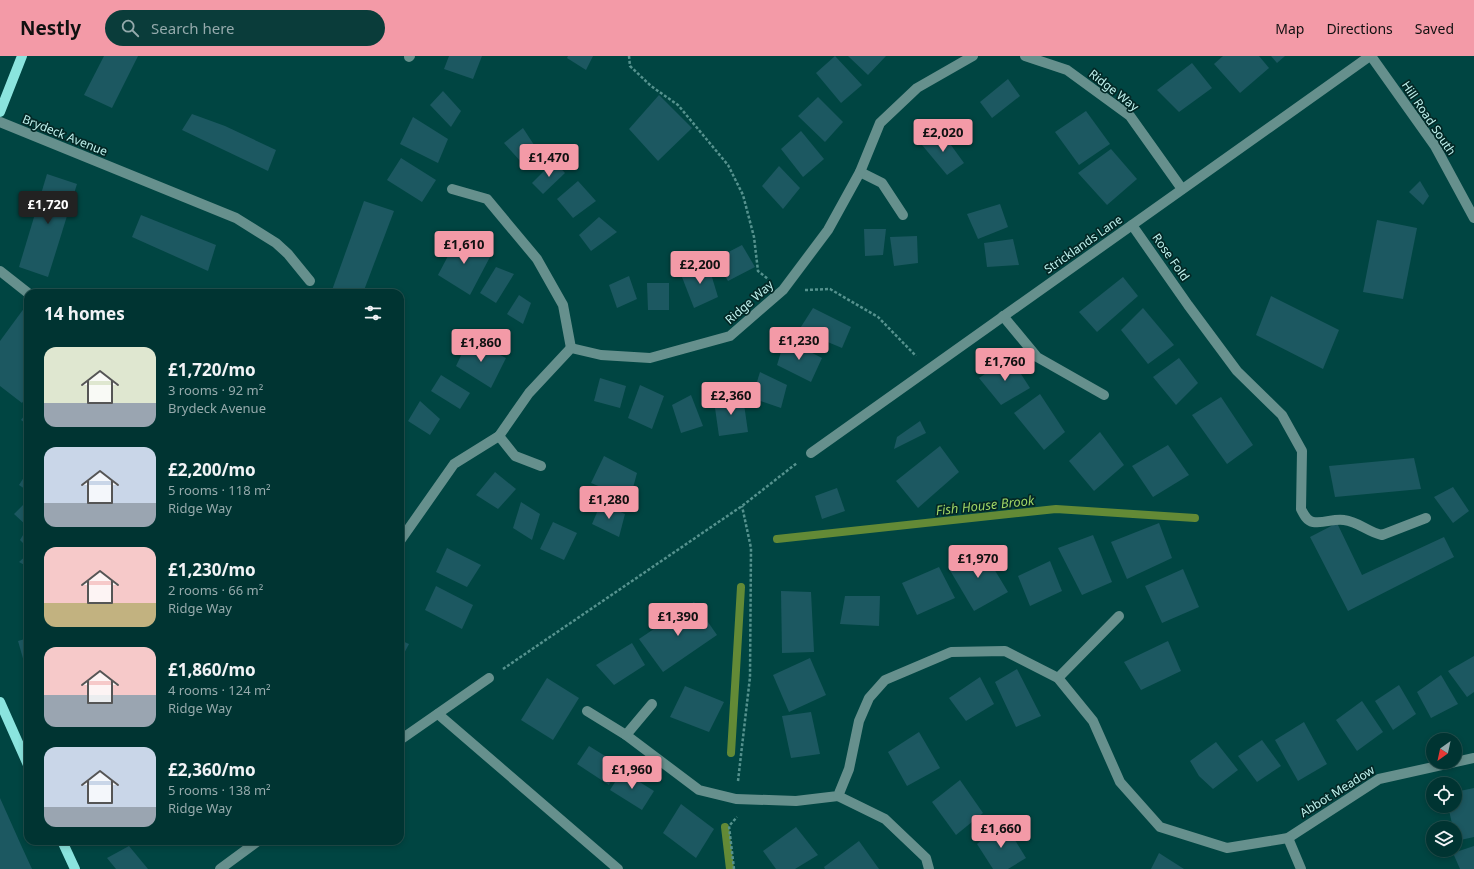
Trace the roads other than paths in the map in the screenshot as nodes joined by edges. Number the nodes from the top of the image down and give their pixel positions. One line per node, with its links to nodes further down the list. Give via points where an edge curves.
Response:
1 (22, 56): 5 (main road)
2 (973, 56): 7 (street, Ridge Way, via 917,88 880,123)
3 (1025, 56): 8 (street, Ridge Way, via 1067,70 1130,116)
4 (1370, 56): 8 (street, Stricklands Lane); 11 (street, Hill Road South, via 1435,146)
5 (0, 112)
6 (0, 122): 14 (street, Brydeck Avenue, via 236,218 276,243)
7 (860, 172): 10 (street, via 882,183); 17 (street, Ridge Way, via 828,230 783,290 730,336 650,358 601,355)
8 (1182, 189): 12 (street, Stricklands Lane)
9 (452, 190): 17 (street, via 487,199 537,259 563,305)
10 (903, 215)
11 (1474, 218)
12 (1132, 225): 16 (street, Stricklands Lane); 22 (street, Rose Fold, via 1237,371 1282,415 1302,451 1301,509 1305,517 1312,522 1344,520 1382,535)
13 (0, 271): 15 (street)
14 (310, 281)
15 (24, 290)
16 (1003, 316): 18 (street, via 1037,357); 20 (street, Stricklands Lane)
17 (571, 348): 19 (street, via 529,393)
18 (1104, 395)
19 (499, 436): 21 (street, via 515,456); 23 (street, via 454,464)
20 (811, 453)
21 (541, 466)
22 (1426, 518)
23 (404, 535)
24 (1119, 616): 26 (street)
25 (489, 678): 30 (street)
26 (1058, 678): 35 (street, Abbot Meadow, via 1005,651 951,652 885,680 869,698 859,721 849,769); 36 (street, Abbot Meadow, via 1093,721 1120,782 1160,827 1227,848)
27 (0, 702): 33 (main road)
28 (652, 704): 31 (street)
29 (586, 711): 31 (street)
30 (438, 714): 32 (street); 41 (street)
31 (626, 735): 35 (street, via 699,790 736,799 796,801)
32 (404, 737)
33 (24, 756)
34 (1474, 758): 36 (street, Abbot Meadow, via 1379,778)
35 (838, 796): 42 (street, via 885,819 926,858)
36 (1288, 838): 43 (street)
37 (64, 845): 39 (main road)
38 (253, 845): 40 (street)
39 (75, 869)
40 (220, 869)
41 (618, 869)
42 (929, 869)
43 (1301, 869)

